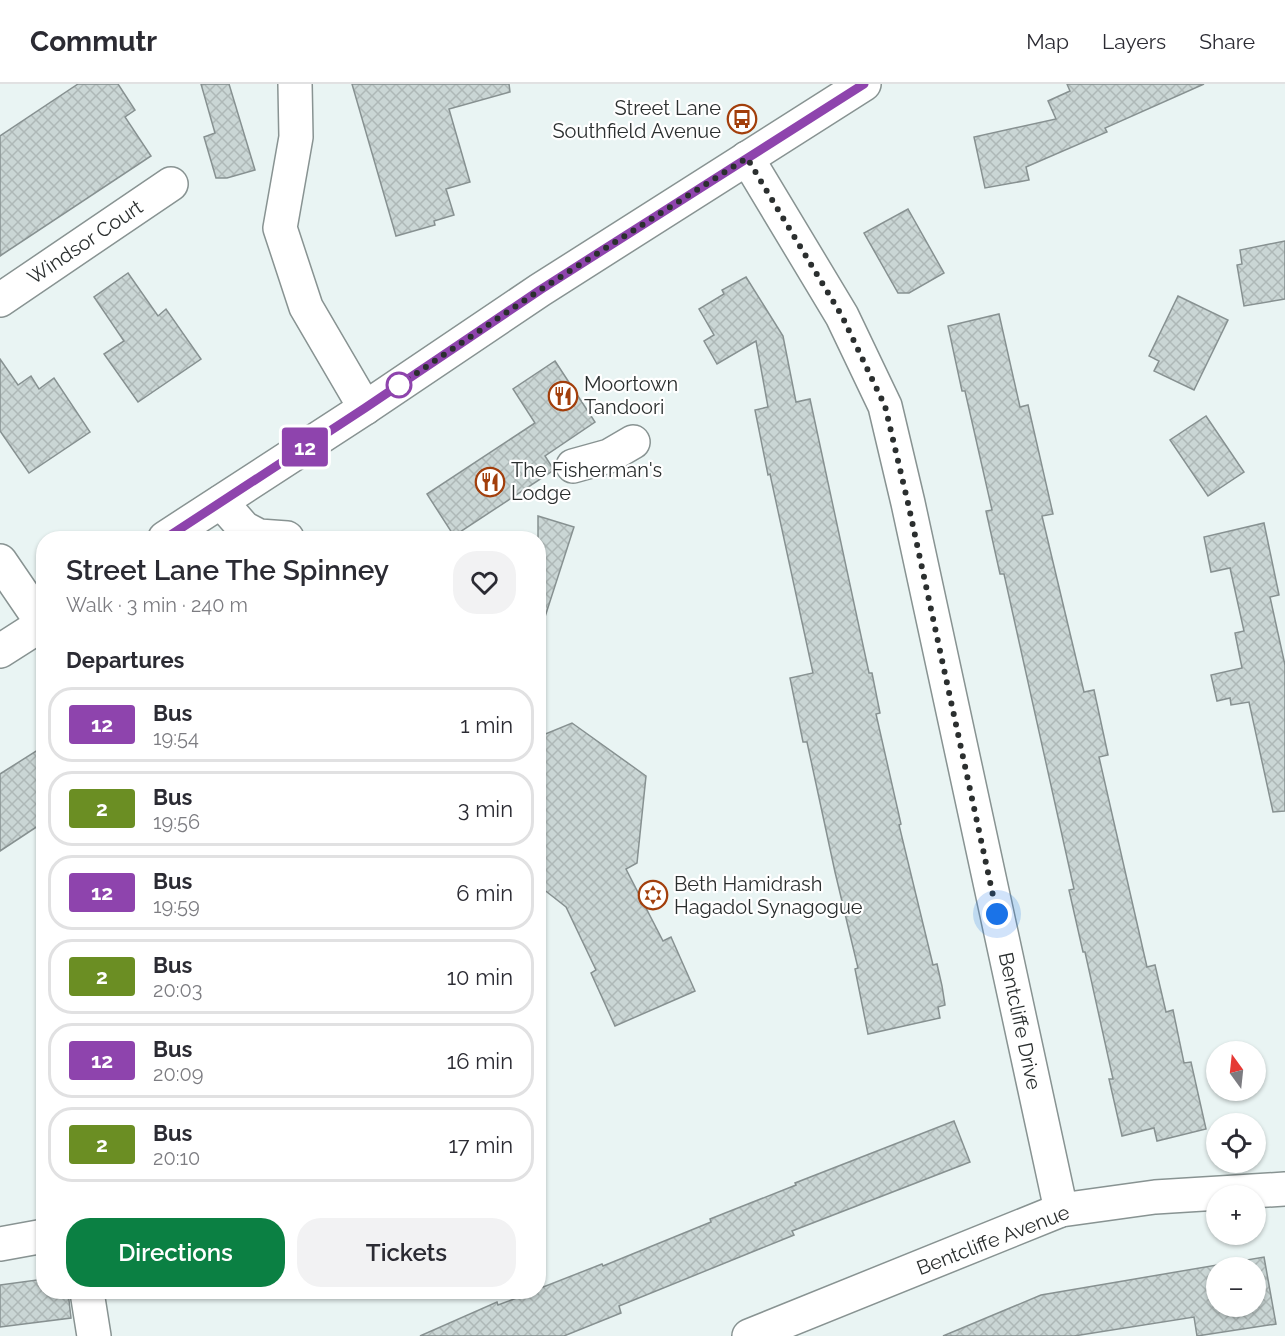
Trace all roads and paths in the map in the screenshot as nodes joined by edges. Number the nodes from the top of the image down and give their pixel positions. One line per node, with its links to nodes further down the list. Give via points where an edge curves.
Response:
1 (295, 84): 6 (street, via 296,137 280,228 306,307)
2 (864, 84): 3 (street)
3 (747, 158): 6 (street); 17 (street, Bentcliffe Drive, via 842,316 885,406)
4 (171, 184): 5 (street, Windsor Court)
5 (0, 300)
6 (365, 408): 9 (street)
7 (633, 442): 8 (street, via 609,456)
8 (573, 466)
9 (221, 502): 10 (street); 11 (street)
10 (176, 531)
11 (249, 531)
12 (0, 561): 13 (street)
13 (36, 613)
14 (36, 628): 15 (street)
15 (0, 651)
16 (1285, 1189): 17 (street, Bentcliffe Avenue, via 1155,1197)
17 (1061, 1210): 22 (street, Bentcliffe Avenue)
18 (36, 1237): 19 (street)
19 (0, 1244)
20 (88, 1299): 21 (street)
21 (94, 1336)
22 (749, 1336)

